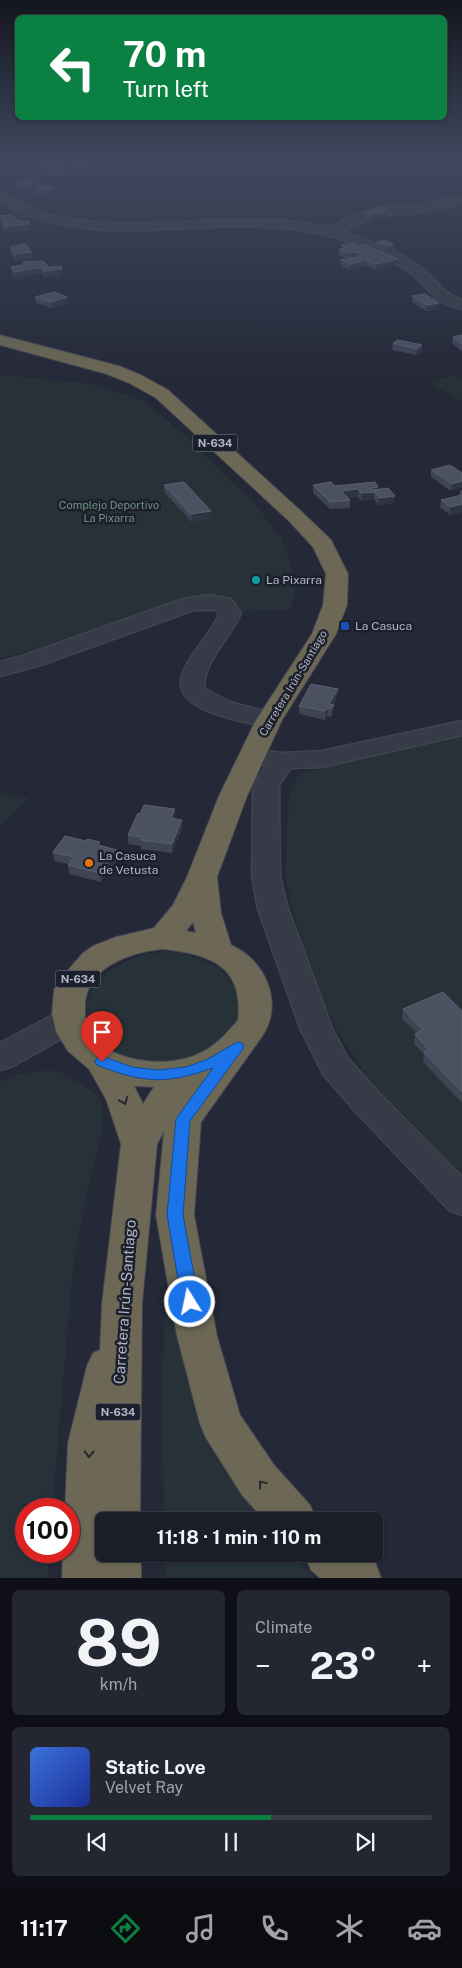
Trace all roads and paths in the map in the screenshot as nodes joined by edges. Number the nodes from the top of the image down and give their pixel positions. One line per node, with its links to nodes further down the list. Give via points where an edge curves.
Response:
1 (336, 235): 2 (street, via 408,265 440,295)
2 (462, 305)
3 (0, 340): 5 (highway, Carretera Irún-Santiago / N-634, via 113,370 162,394 323,545 337,574 335,605 324,634)
4 (0, 669): 5 (street, via 191,604 223,604 230,613 226,627 196,669 192,682 195,693 209,703)
5 (269, 720): 7 (highway, Carretera Irún-Santiago / N-634)
6 (462, 728): 8 (street, via 322,759)
7 (251, 757): 8 (street); 9 (highway, Carretera Irún-Santiago / N-634)
8 (283, 762): 18 (street, via 266,785 266,876 273,909 316,1028 335,1065)
9 (202, 877): 10 (highway, Carretera Irún-Santiago / N-634, via 186,910); 11 (highway, Carretera Irún-Santiago / N-634, via 206,913)
10 (163, 938): 11 (highway, N-634, via 187,940); 12 (highway, N-634, via 125,945 103,954 85,968 70,990)
11 (217, 950): 13 (highway, N-634, via 234,961 249,978 256,996 254,1022)
12 (68, 1021): 14 (street); 15 (highway, N-634, via 79,1043)
13 (237, 1047): 16 (highway, N-634, via 213,1063); 21 (highway, one-way to 13, via 258,1480 221,1424 197,1336 175,1215 183,1119)
14 (0, 1058)
15 (102, 1062): 16 (highway, N-634, via 131,1072 158,1075); 17 (highway, Carretera Irún-Santiago / N-634, one-way to 17, via 123,1098)
16 (187, 1072): 17 (highway, Carretera Irún-Santiago / N-634, via 160,1105)
17 (139, 1144): 19 (highway, Carretera Irún-Santiago / N-634)
18 (462, 1200)
19 (122, 1304): 20 (highway, Carretera Irún-Santiago / N-634); 24 (highway, one-way to 24, via 90,1443)
20 (117, 1512)
21 (286, 1512)
22 (118, 1562): 25 (highway)
23 (337, 1562): 26 (highway)
24 (85, 1578)
25 (118, 1578)
26 (358, 1578)

